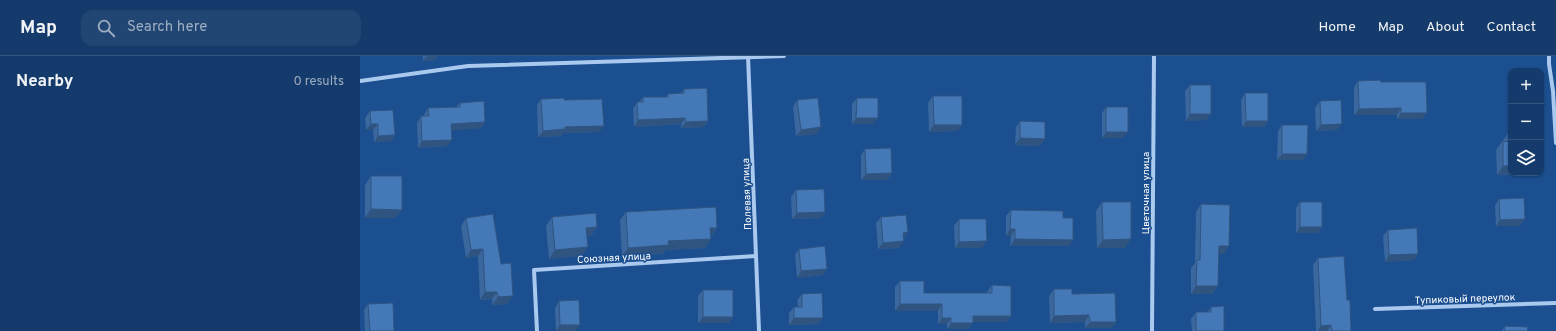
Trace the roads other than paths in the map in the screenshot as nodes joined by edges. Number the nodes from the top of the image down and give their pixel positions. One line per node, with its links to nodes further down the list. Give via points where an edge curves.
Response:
1 (748, 56): 2 (street); 5 (street, via 468,66); 8 (street, Полевая улица)
2 (784, 56)
3 (1154, 56): 13 (street, Цветочная улица)
4 (1549, 56): 6 (street)
5 (360, 81)
6 (1555, 92): 7 (street)
7 (1556, 143)
8 (756, 256): 11 (street, Союзная улица, via 534,270); 12 (street, Полевая улица)
9 (1556, 303): 10 (street, Тупиковый переулок)
10 (1375, 309)
11 (537, 331)
12 (759, 331)
13 (1152, 331)

